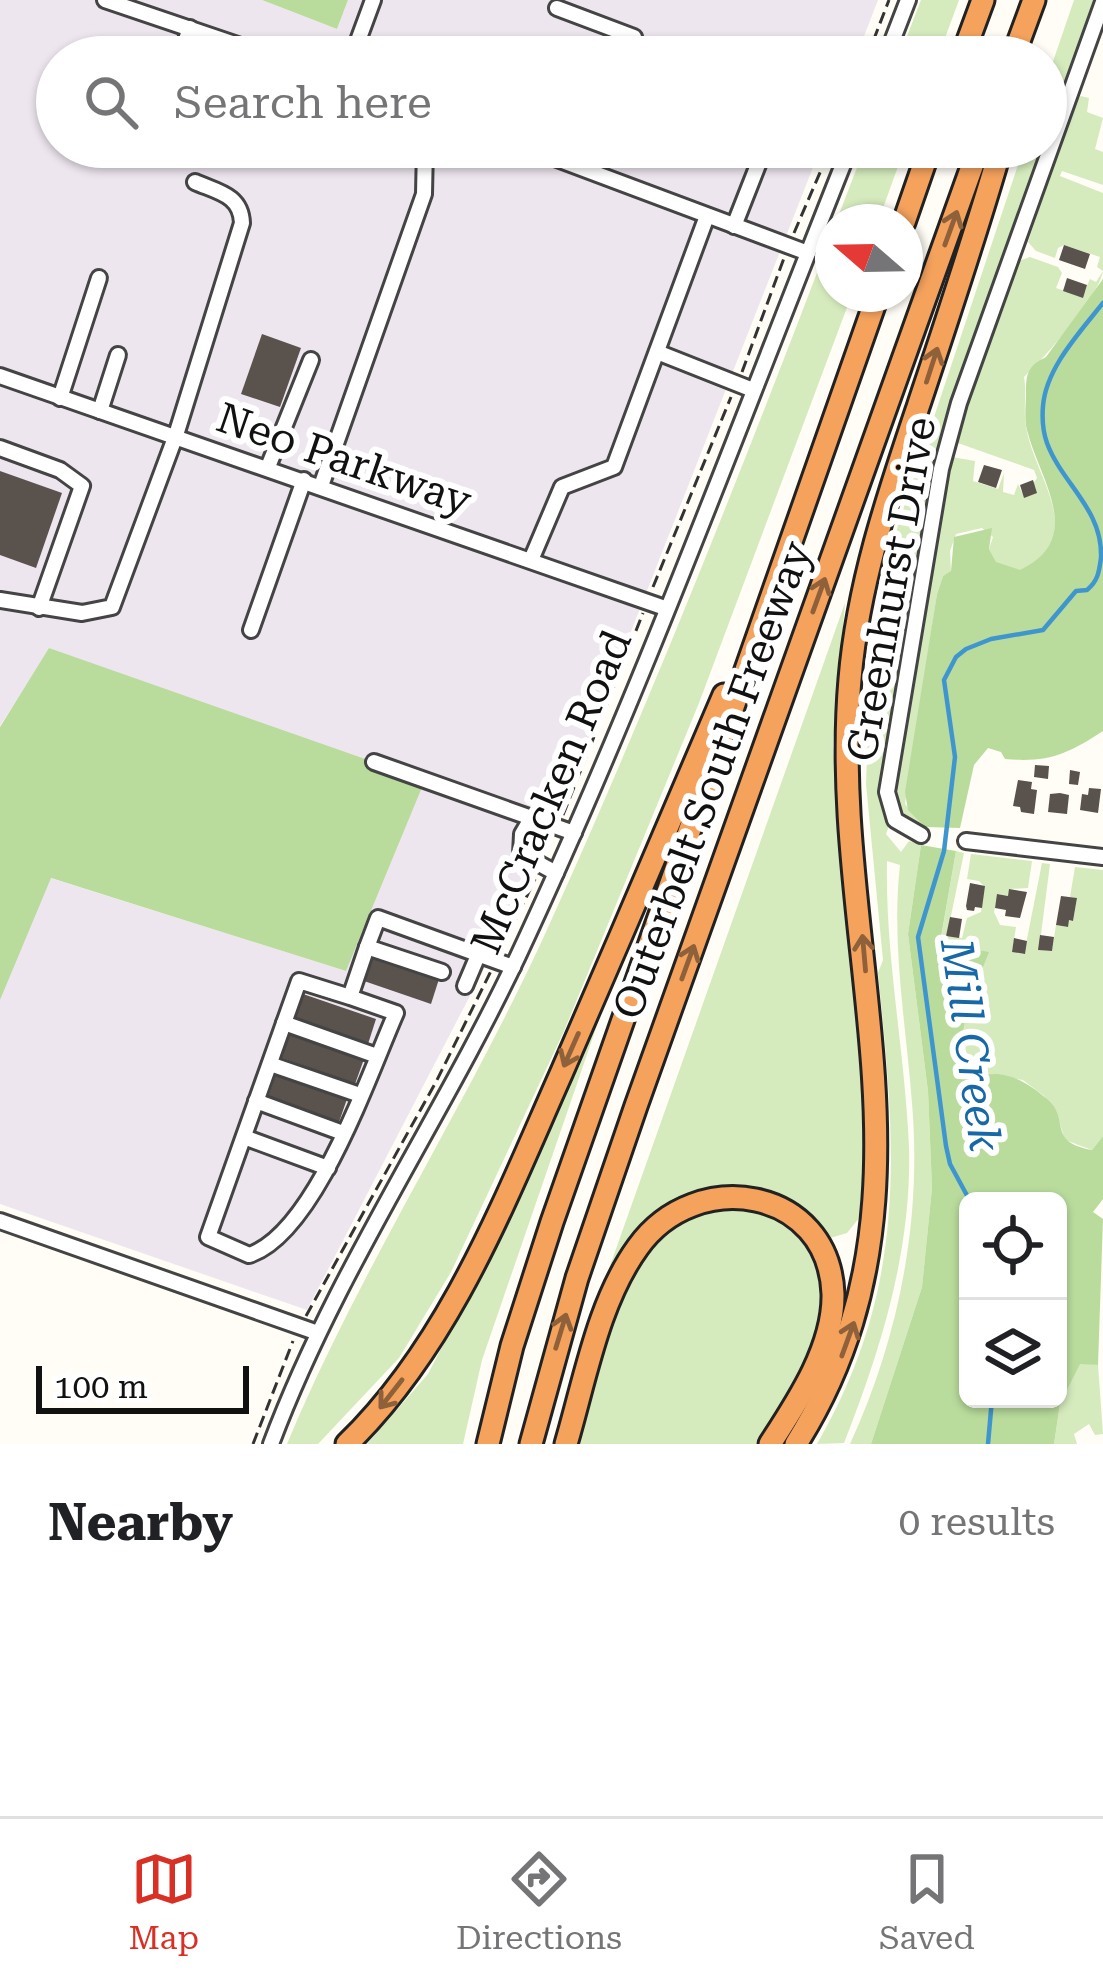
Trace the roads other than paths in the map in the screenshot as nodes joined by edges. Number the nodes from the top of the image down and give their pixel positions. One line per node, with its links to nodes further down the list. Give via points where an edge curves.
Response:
1 (104, 0): 9 (street)
2 (373, 0): 12 (street)
3 (908, 0): 14 (street)
4 (982, 0): 15 (highway)
5 (1034, 0): 16 (highway)
6 (1044, 0): 17 (highway)
7 (1103, 2): 18 (street, Greenhurst Drive)
8 (557, 8): 13 (street)
9 (190, 28): 10 (street); 11 (street)
10 (187, 36)
11 (213, 36)
12 (360, 36)
13 (631, 36)
14 (894, 36)
15 (969, 36)
16 (1021, 36)
17 (1033, 36)
18 (1067, 102)
19 (425, 168): 46 (street, via 424,194)
20 (583, 168): 27 (street)
21 (757, 168): 31 (street)
22 (842, 168): 32 (street, McCracken Road)
23 (923, 168): 29 (highway)
24 (972, 168): 79 (highway, Outerbelt South Freeway, one-way to 24, via 622,1149)
25 (994, 168): 82 (highway, one-way to 25, via 854,1324 873,1227 876,1106 849,796 856,624 884,509)
26 (1043, 168): 56 (street, Greenhurst Drive, via 941,469 887,792 895,820)
27 (589, 170): 30 (street)
28 (195, 182): 42 (street, via 234,198 242,223)
29 (910, 204)
30 (707, 216): 31 (street); 35 (street)
31 (734, 226): 32 (street)
32 (808, 253): 39 (street, McCracken Road)
33 (99, 278): 40 (street)
34 (872, 312): 47 (highway, Outerbelt South Freeway)
35 (657, 352): 39 (street); 48 (street, via 614,467 562,487)
36 (118, 356): 41 (street)
37 (311, 361): 44 (street)
38 (0, 376): 40 (street, Neo Parkway)
39 (753, 390): 51 (street, McCracken Road)
40 (60, 398): 41 (street, Neo Parkway)
41 (100, 411): 42 (street, Neo Parkway)
42 (176, 435): 44 (street, Neo Parkway); 50 (street, via 112,607 82,614)
43 (0, 448): 50 (street, via 82,486)
44 (268, 467): 45 (street, Neo Parkway)
45 (304, 480): 46 (street, Neo Parkway); 52 (street)
46 (321, 486): 48 (street, Neo Parkway)
47 (799, 518): 77 (highway, one-way to 77, via 483,1244 427,1345); 78 (highway, Outerbelt South Freeway, via 552,1222)
48 (531, 560): 51 (street, Neo Parkway)
49 (0, 600): 50 (street)
50 (39, 608)
51 (665, 608): 55 (street, McCracken Road)
52 (251, 630)
53 (374, 762): 54 (street)
54 (532, 817): 55 (street); 59 (street, via 521,854)
55 (574, 833): 59 (street, McCracken Road)
56 (921, 836)
57 (965, 841): 58 (street)
58 (1103, 857)
59 (556, 873): 62 (street, McCracken Road)
60 (367, 947): 61 (street, via 378,918); 63 (street); 65 (street)
61 (479, 953): 62 (street); 64 (street)
62 (513, 967): 75 (street, McCracken Road)
63 (442, 972)
64 (465, 986)
65 (350, 997): 66 (street, via 299,981); 67 (street, via 397,1013)
66 (284, 1023): 67 (street); 68 (street)
67 (377, 1056): 69 (street)
68 (269, 1064): 69 (street); 70 (street)
69 (360, 1095): 71 (street)
70 (256, 1101): 71 (street); 72 (street)
71 (343, 1133): 73 (street)
72 (244, 1137): 73 (street); 73 (street, via 208,1238 250,1255 306,1205)
73 (328, 1168)
74 (0, 1221): 75 (street)
75 (318, 1333): 76 (street, McCracken Road)
76 (271, 1444)
77 (347, 1444)
78 (488, 1444)
79 (531, 1444)
80 (566, 1444): 81 (highway, via 605,1316 638,1247 679,1208 739,1196 800,1224 832,1283 816,1362)
81 (770, 1444)
82 (796, 1444)

